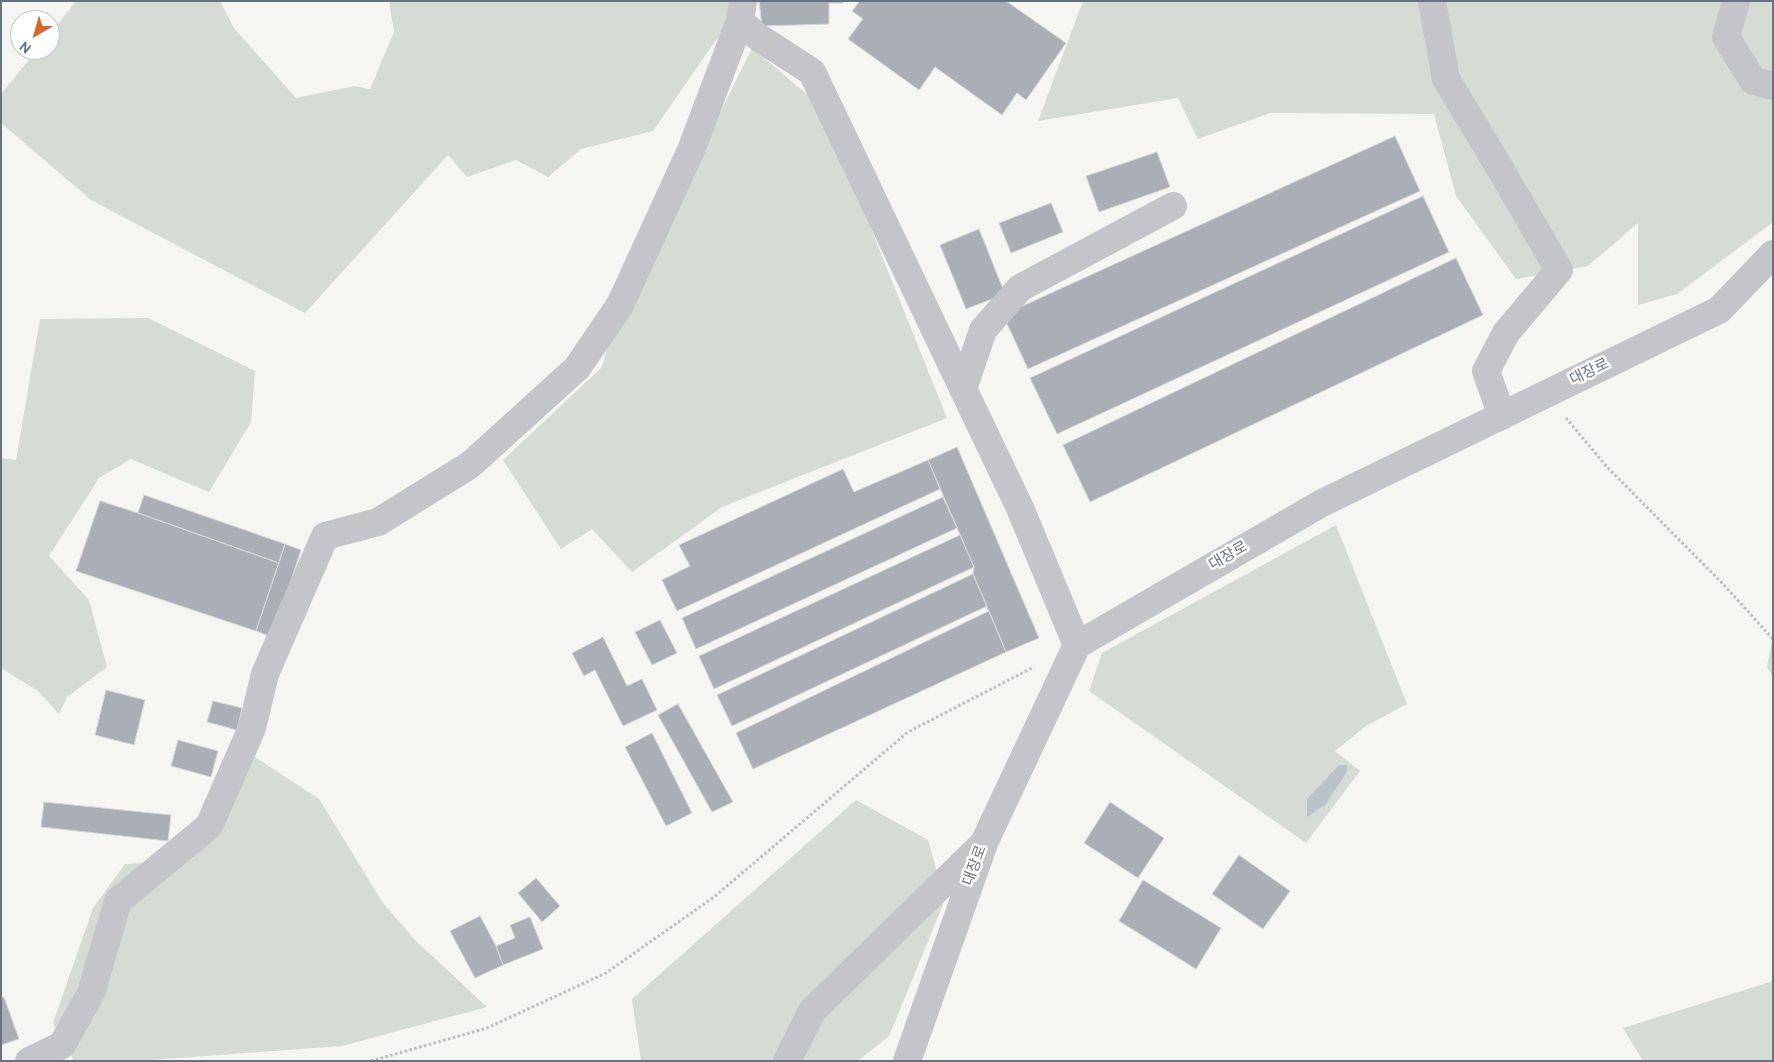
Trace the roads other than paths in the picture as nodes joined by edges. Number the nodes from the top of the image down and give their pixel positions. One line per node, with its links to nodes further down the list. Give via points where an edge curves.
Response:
1 (1432, 1): 8 (street, via 1446,79 1559,270 1506,333 1486,371)
2 (1736, 1): 4 (street, via 1726,37 1753,81)
3 (742, 11): 7 (street, via 758,37 812,72); 11 (street, via 691,150 620,305 577,368 470,464 378,522 325,536 265,674 252,728 209,826 118,901 91,993 62,1045)
4 (1773, 86)
5 (1173, 206): 7 (street, via 1020,288 983,330)
6 (1773, 254): 8 (street, 대장로, via 1719,310)
7 (963, 389): 9 (street, via 1020,508)
8 (1502, 416): 9 (street, 대장로, via 1322,503)
9 (1077, 645): 10 (street, 대장로)
10 (984, 843): 12 (street, via 812,1011); 13 (street, 대장로)
11 (29, 1061)
12 (787, 1061)
13 (907, 1061)

